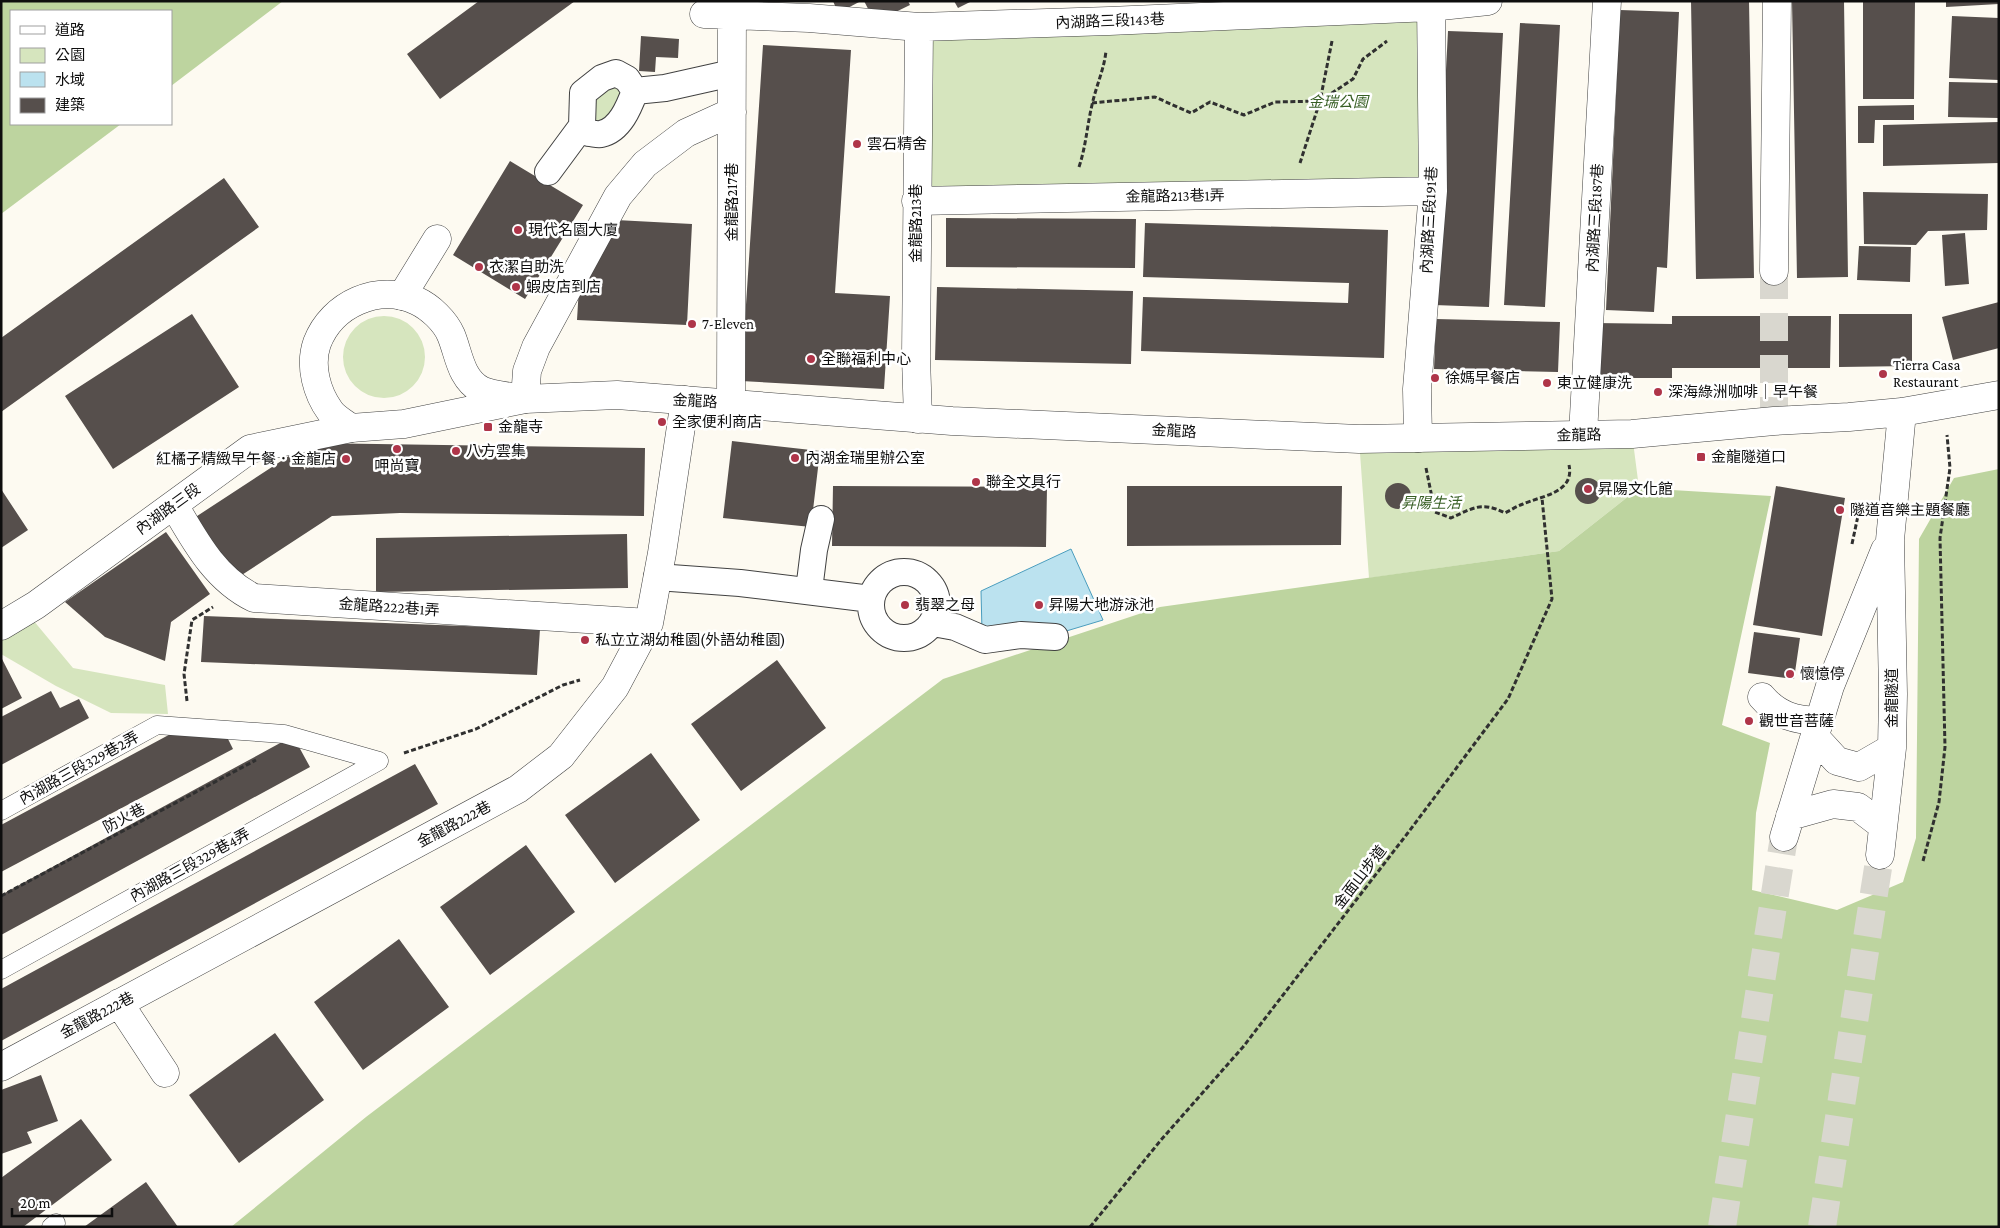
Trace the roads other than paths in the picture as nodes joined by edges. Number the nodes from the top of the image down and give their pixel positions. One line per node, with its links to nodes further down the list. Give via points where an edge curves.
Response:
1 (1488, 1): 4 (street, 內湖路三段143巷)
2 (1607, 1): 26 (street, 內湖路三段187巷)
3 (1778, 1): 17 (street)
4 (1431, 4): 8 (street, 內湖路三段143巷, via 1109,21); 14 (street, 內湖路三段191巷)
5 (732, 8): 6 (street, 內湖路三段143巷); 7 (street, 內湖路三段143巷); 9 (street, 金龍路217巷)
6 (810, 10): 8 (street, 內湖路三段143巷)
7 (704, 14)
8 (919, 27): 15 (street, 金龍路213巷)
9 (732, 74): 10 (street); 11 (street, 金龍路217巷)
10 (635, 91): 12 (street, via 625,116 614,127 602,134 589,133); 12 (street, via 627,79 616,74 602,78 583,93)
11 (732, 112): 20 (street, via 686,133 645,164 618,196 536,347 527,371); 22 (street, 金龍路217巷)
12 (582, 126): 13 (street)
13 (548, 172)
14 (1433, 191): 15 (street, 金龍路213巷1弄); 27 (street, 內湖路三段191巷, via 1417,389)
15 (916, 201): 24 (street, 金龍路213巷)
16 (437, 238): 18 (street)
17 (1774, 271)
18 (402, 296): 20 (street, via 437,314 451,334 457,358 468,378 481,390); 25 (street, via 369,296 346,306 329,322 317,344 314,369 319,392 331,413)
19 (1999, 395): 23 (street, 金龍路)
20 (525, 399): 21 (street, 金龍路, via 617,395); 25 (street, 金龍路, via 404,424)
21 (685, 400): 22 (street, 金龍路); 31 (street, 金龍路222巷)
22 (731, 403): 24 (street, 金龍路)
23 (1902, 412): 26 (street, 金龍路, via 1632,434); 30 (street, 金龍隧道)
24 (918, 419): 27 (street, 金龍路, via 1349,439)
25 (350, 428): 28 (street, 內湖路三段, via 250,449)
26 (1573, 435): 27 (street, 金龍路)
27 (1418, 438)
28 (174, 505): 34 (street, 金龍路222巷1弄, via 198,546 221,576 254,598); 36 (street, 內湖路三段, via 36,605)
29 (821, 519): 32 (street)
30 (1890, 540): 39 (street, 金龍隧道, via 1830,686); 40 (street, 金龍隧道)
31 (657, 577): 32 (street); 34 (street, 金龍路222巷)
32 (809, 590): 33 (street)
33 (871, 598): 35 (street, via 875,621 892,636 914,637); 35 (street, via 882,580 891,574 912,572 929,582 935,591 938,601)
34 (649, 623): 46 (street, 金龍路222巷, via 615,687 561,756 518,789)
35 (933, 624): 37 (street, via 955,628 985,640 1021,635)
36 (1, 626)
37 (1055, 637)
38 (1762, 697): 39 (street, via 1772,708 1786,716 1805,720)
39 (1817, 729): 40 (street, via 1837,761 1859,767); 43 (street, 金龍隧道, via 1787,826 1833,804 1858,807)
40 (1892, 748): 43 (street, 金龍隧道)
41 (379, 761): 42 (lane, 內湖路三段329巷2弄, via 284,734 157,725); 45 (lane, 內湖路三段329巷4弄)
42 (1, 810)
43 (1883, 826): 44 (street, 金龍隧道)
44 (1880, 855)
45 (1, 970)
46 (119, 1003): 47 (street, 金龍路222巷); 48 (street)
47 (1, 1066)
48 (165, 1073)

